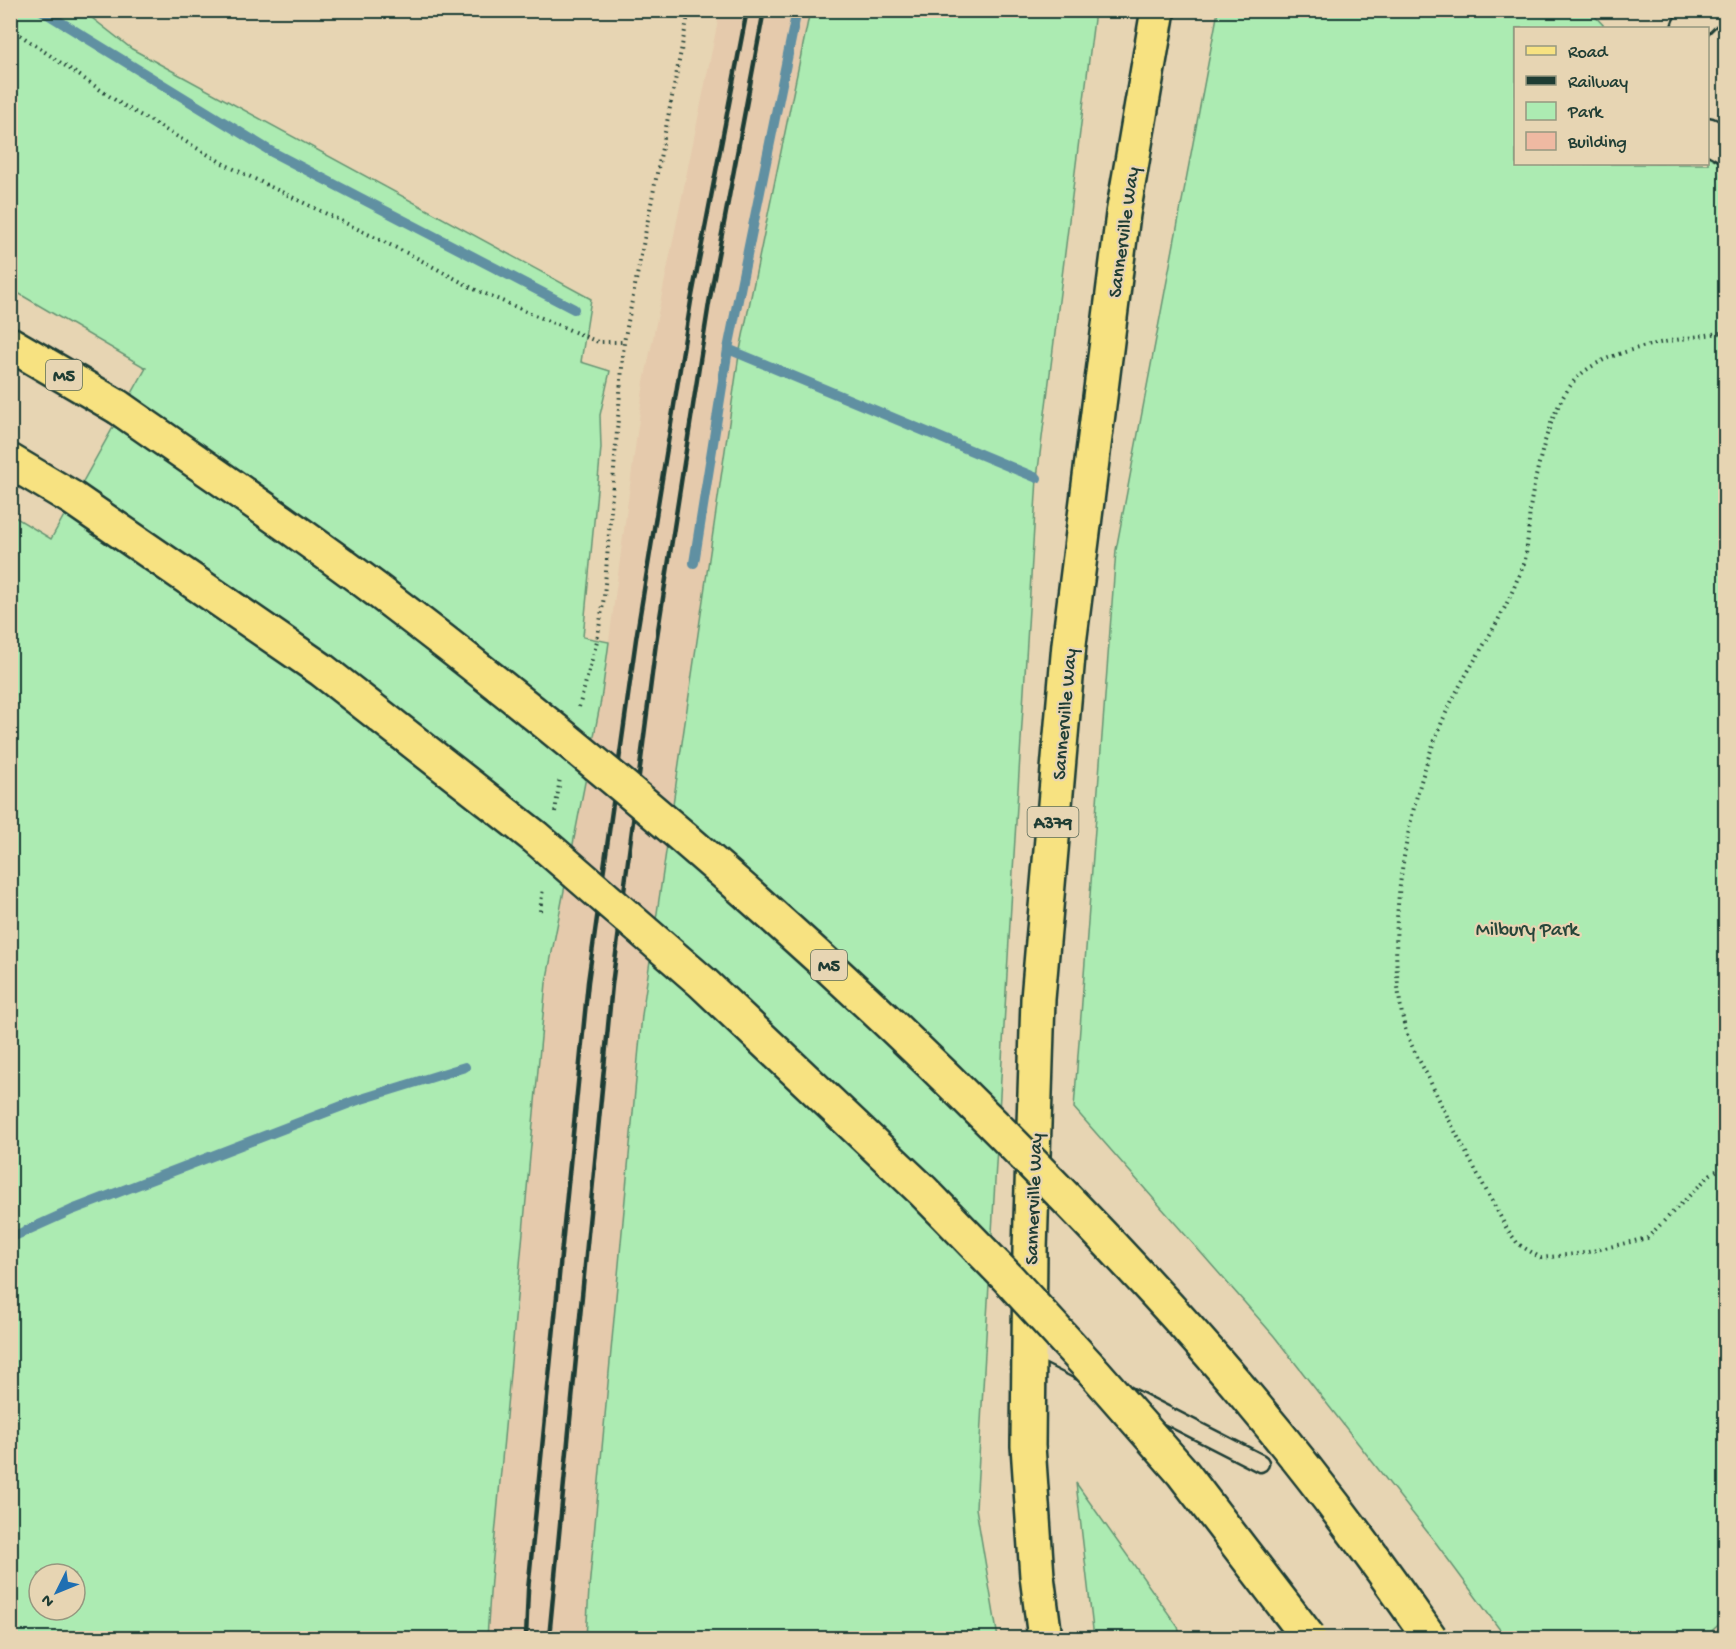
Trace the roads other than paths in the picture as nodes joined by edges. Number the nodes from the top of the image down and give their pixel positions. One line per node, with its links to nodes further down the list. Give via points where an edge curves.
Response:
1 (1158, 10): 8 (main road, Sannerville Way / A379, via 1123,214 1069,644 1038,999)
2 (1707, 10): 3 (street)
3 (1690, 27)
4 (1709, 136): 5 (street)
5 (1725, 145)
6 (10, 344): 12 (main road, M5, bridge, via 118,407 378,591 593,760 863,996 1099,1232 1193,1335 1317,1484)
7 (10, 461): 11 (main road, bridge, via 72,498 322,670 535,837 702,982 923,1191 1015,1285 1182,1472)
8 (1029, 1345): 9 (lane); 10 (main road, Sannerville Way / A379, via 1028,1446)
9 (1260, 1463)
10 (1045, 1638)
11 (1309, 1638)
12 (1430, 1638)

